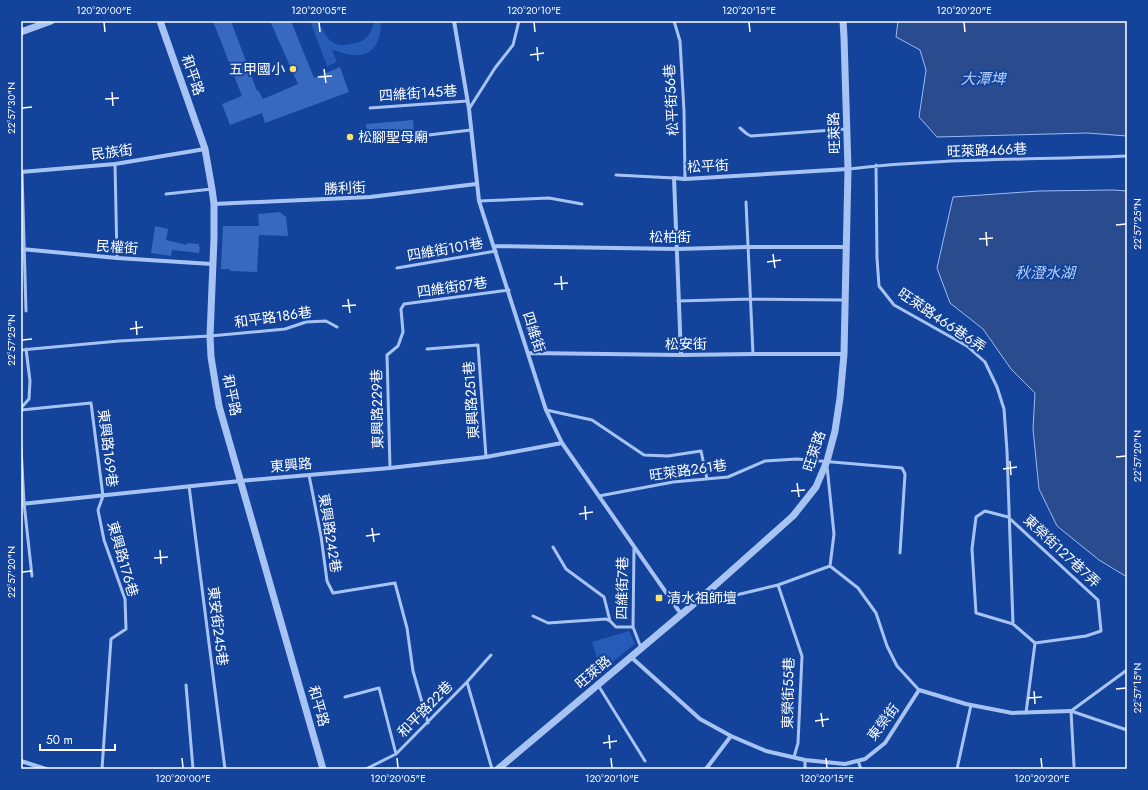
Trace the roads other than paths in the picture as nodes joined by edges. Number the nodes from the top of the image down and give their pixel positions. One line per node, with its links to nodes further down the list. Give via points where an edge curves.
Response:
1 (51, 21): 7 (street)
2 (160, 21): 15 (street, 和平路)
3 (454, 21): 8 (street, 四維街)
4 (519, 21): 10 (lane, via 512,45)
5 (674, 21): 23 (lane, 松平街56巷, via 680,41)
6 (843, 21): 12 (street, 旺萊路)
7 (21, 32)
8 (467, 101): 9 (lane, 四維街145巷); 10 (street, 四維街)
9 (370, 108)
10 (469, 110): 13 (street, 四維街)
11 (740, 128): 12 (lane, via 751,136)
12 (846, 129): 19 (street, 旺萊路)
13 (471, 130): 14 (lane); 24 (street, 四維街)
14 (370, 142)
15 (205, 149): 17 (street, 民族街); 25 (street, 和平路)
16 (1127, 156): 18 (lane, 旺萊路466巷)
17 (115, 164): 20 (street, 民族街); 37 (lane)
18 (876, 166): 19 (lane, 旺萊路466巷); 69 (lane, 旺萊路466巷6弄, via 879,286 894,305 967,346 985,362 1004,409)
19 (848, 169): 23 (street, 松平街); 33 (street, 旺萊路)
20 (22, 172): 34 (lane)
21 (616, 174): 22 (lane)
22 (674, 178): 23 (street, 松平街); 35 (street, 松平街)
23 (685, 179)
24 (476, 184): 27 (street, 四維街); 29 (street, 勝利街, via 370,197)
25 (212, 189): 26 (lane); 29 (street, 和平路)
26 (166, 194)
27 (479, 201): 30 (lane, via 549,198); 31 (street, 四維街)
28 (746, 202): 32 (lane)
29 (214, 204): 38 (street, 和平路)
30 (582, 204)
31 (494, 246): 35 (street, 松柏街); 36 (street, 四維街)
32 (747, 247): 33 (street, 松柏街); 35 (street, 松柏街); 41 (lane)
33 (846, 247): 43 (street, 旺萊路)
34 (22, 249): 37 (street, 民權街); 45 (lane)
35 (677, 249): 42 (street, 松平街)
36 (496, 251): 39 (lane, 四維街101巷); 40 (street, 四維街)
37 (117, 258): 38 (street, 民權街)
38 (212, 264): 47 (street, 和平路)
39 (397, 268)
40 (509, 290): 44 (lane, 四維街87巷, via 404,304); 51 (street, 四維街)
41 (750, 299): 42 (lane); 43 (lane); 52 (lane)
42 (678, 300): 54 (street, 松平街)
43 (845, 300): 53 (street, 旺萊路)
44 (401, 308): 61 (lane, 東興路229巷, via 403,332 398,346 387,355)
45 (26, 311)
46 (336, 327): 47 (lane, 和平路186巷, via 326,321 306,322 285,328)
47 (210, 336): 48 (lane, 和平路186巷); 64 (street, 和平路, via 219,406)
48 (26, 349): 50 (lane, 和平路186巷); 55 (lane, via 30,381 29,399)
49 (427, 349): 59 (lane, 東興路251巷, via 478,345)
50 (21, 350)
51 (529, 353): 54 (street, 松安街); 56 (street, 四維街)
52 (753, 354): 53 (street, 松安街); 54 (street, 松安街)
53 (844, 354): 60 (street, 旺萊路, via 835,431)
54 (681, 355)
55 (21, 409): 66 (lane, 東興路169巷, via 91,403)
56 (546, 410): 57 (street, 四維街); 63 (lane, via 592,420 644,455 668,456 701,451)
57 (562, 444): 59 (street, 東興路); 67 (street, 四維街)
58 (21, 447): 68 (lane)
59 (486, 456): 61 (street, 東興路)
60 (827, 461): 63 (lane, 旺萊路261巷, via 797,459 765,462 728,477); 72 (lane, 旺萊路261巷, via 902,468 906,474); 73 (lane, via 834,534); 76 (street, 旺萊路, via 816,487 793,516)
61 (390, 468): 62 (street, 東興路)
62 (309, 475): 64 (street, 東興路); 95 (lane, 東興路242巷, via 327,581 333,593 395,583)
63 (707, 479): 67 (lane, 旺萊路261巷, via 673,482)
64 (240, 481): 65 (street, 東興路); 109 (street, 和平路)
65 (189, 486): 66 (street, 東興路); 108 (lane, 東安街245巷)
66 (103, 496): 68 (street, 東興路); 106 (lane, 東興路176巷, via 98,510 104,540 125,599 126,629 111,639)
67 (599, 496): 71 (street, 四維街)
68 (23, 504): 74 (lane)
69 (1008, 516): 80 (lane, 旺萊路466巷6弄); 80 (lane, via 985,511 976,517 972,549 976,613); 82 (lane, 東榮街127巷7弄, via 1098,600 1101,631 1086,636)
70 (553, 547): 79 (lane, via 566,569 604,597)
71 (634, 549): 77 (street, 四維街); 81 (lane, 四維街7巷)
72 (900, 553)
73 (830, 566): 75 (lane); 90 (lane, via 858,588 876,613 897,666)
74 (32, 576)
75 (778, 585): 76 (lane, via 715,600); 99 (lane, 東榮街55巷, via 802,656 798,743)
76 (702, 597): 77 (street, 旺萊路)
77 (681, 614): 83 (street, 旺萊路)
78 (532, 616): 79 (lane, via 548,623 606,619)
79 (610, 622): 81 (lane, via 616,627)
80 (1013, 624): 82 (lane)
81 (633, 627): 83 (lane)
82 (1035, 643): 94 (lane)
83 (641, 648): 85 (street, 旺萊路)
84 (491, 655): 87 (lane, 和平路22巷)
85 (631, 657): 89 (street, 旺萊路); 97 (street, 東榮街, via 700,719)
86 (1127, 670): 93 (lane)
87 (467, 682): 95 (lane, 和平路22巷); 111 (lane)
88 (186, 685): 107 (lane)
89 (598, 685): 102 (lane); 112 (street, 旺萊路)
90 (919, 690): 92 (street); 103 (street, 東榮街, via 885,743 865,759)
91 (346, 697): 98 (lane, via 379,688)
92 (971, 705): 94 (street, via 1012,713); 116 (lane)
93 (1071, 711): 94 (street); 96 (lane); 104 (lane)
94 (1026, 713)
95 (428, 722): 98 (lane, 和平路22巷)
96 (1127, 730)
97 (731, 736): 99 (street, 東榮街, via 766,751); 113 (street)
98 (396, 754): 110 (lane, 和平路22巷)
99 (794, 757): 100 (street, 東榮街)
100 (805, 760): 103 (street, 東榮街, via 845,764); 114 (lane)
101 (21, 761): 105 (street)
102 (645, 761)
103 (858, 761): 115 (lane)
104 (1074, 766)
105 (46, 769)
106 (102, 769)
107 (193, 769)
108 (225, 769)
109 (324, 769)
110 (366, 769)
111 (492, 769)
112 (498, 769)
113 (706, 769)
114 (805, 769)
115 (861, 769)
116 (956, 769)

